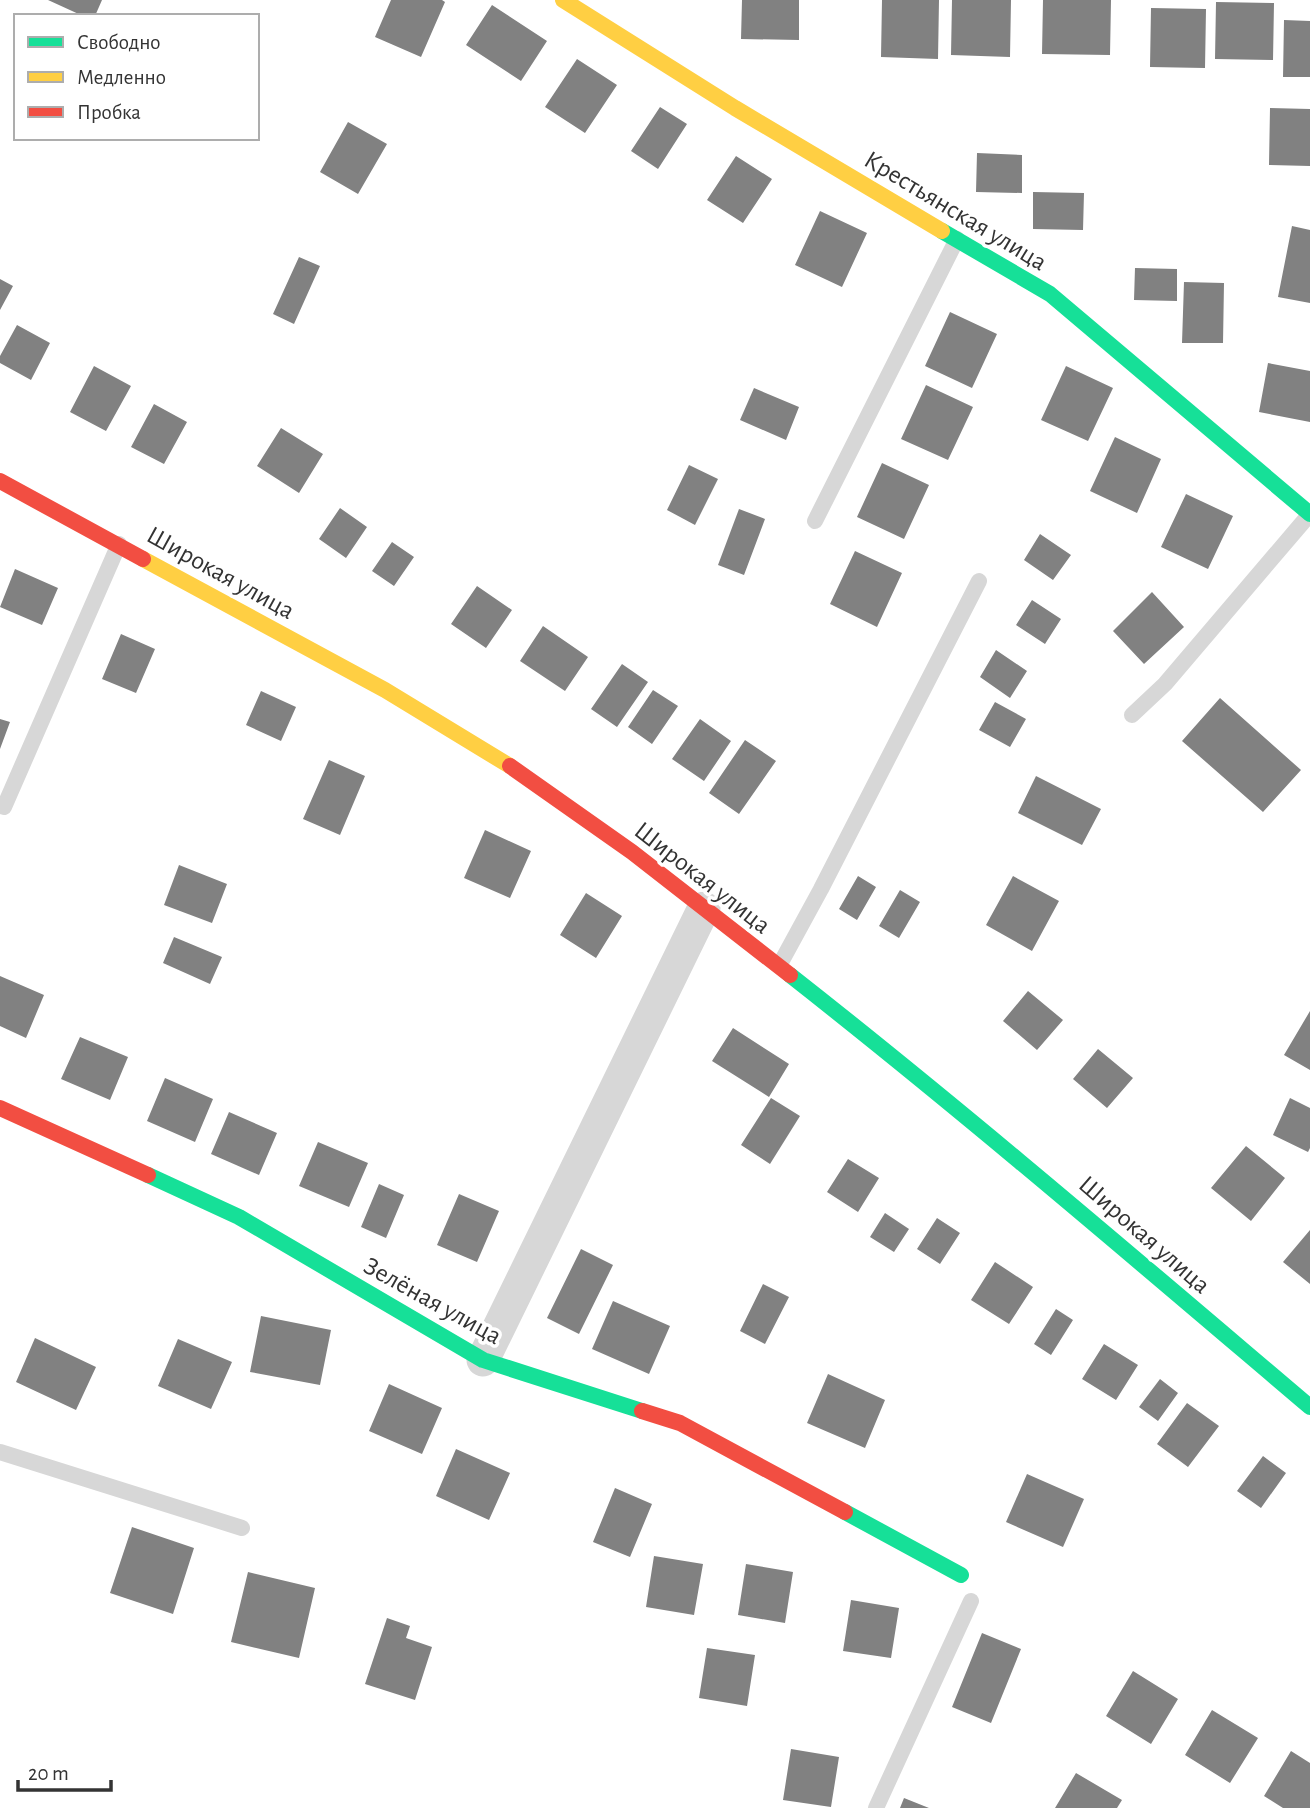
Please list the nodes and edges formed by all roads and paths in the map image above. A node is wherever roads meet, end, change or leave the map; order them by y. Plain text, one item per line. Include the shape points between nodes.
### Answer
1 (563, 0) edge
2 (957, 239) junction
3 (0, 481) edge
4 (1310, 515) edge
5 (815, 521) dead end
6 (119, 544) junction
7 (979, 581) dead end
8 (1132, 715) dead end
9 (4, 807) dead end
10 (704, 908) junction
11 (779, 966) junction
12 (0, 1108) edge
13 (483, 1360) junction
14 (1310, 1407) edge
15 (0, 1452) edge
16 (242, 1528) dead end
17 (961, 1575) dead end
18 (971, 1601) dead end
19 (876, 1808) edge

1 - 2 street, Крестьянская улица
2 - 4 street, Крестьянская улица via 1051,294
2 - 5 lane
3 - 6 street, Широкая улица
4 - 8 lane via 1165,684
6 - 9 lane
6 - 10 street, Широкая улица via 385,690 503,762
7 - 11 lane
10 - 11 street, Широкая улица
10 - 13 street
11 - 14 street, Широкая улица via 1008,1150
12 - 13 street, Зелёная улица via 239,1217
13 - 17 street, Зелёная улица via 680,1423
15 - 16 lane
18 - 19 lane

